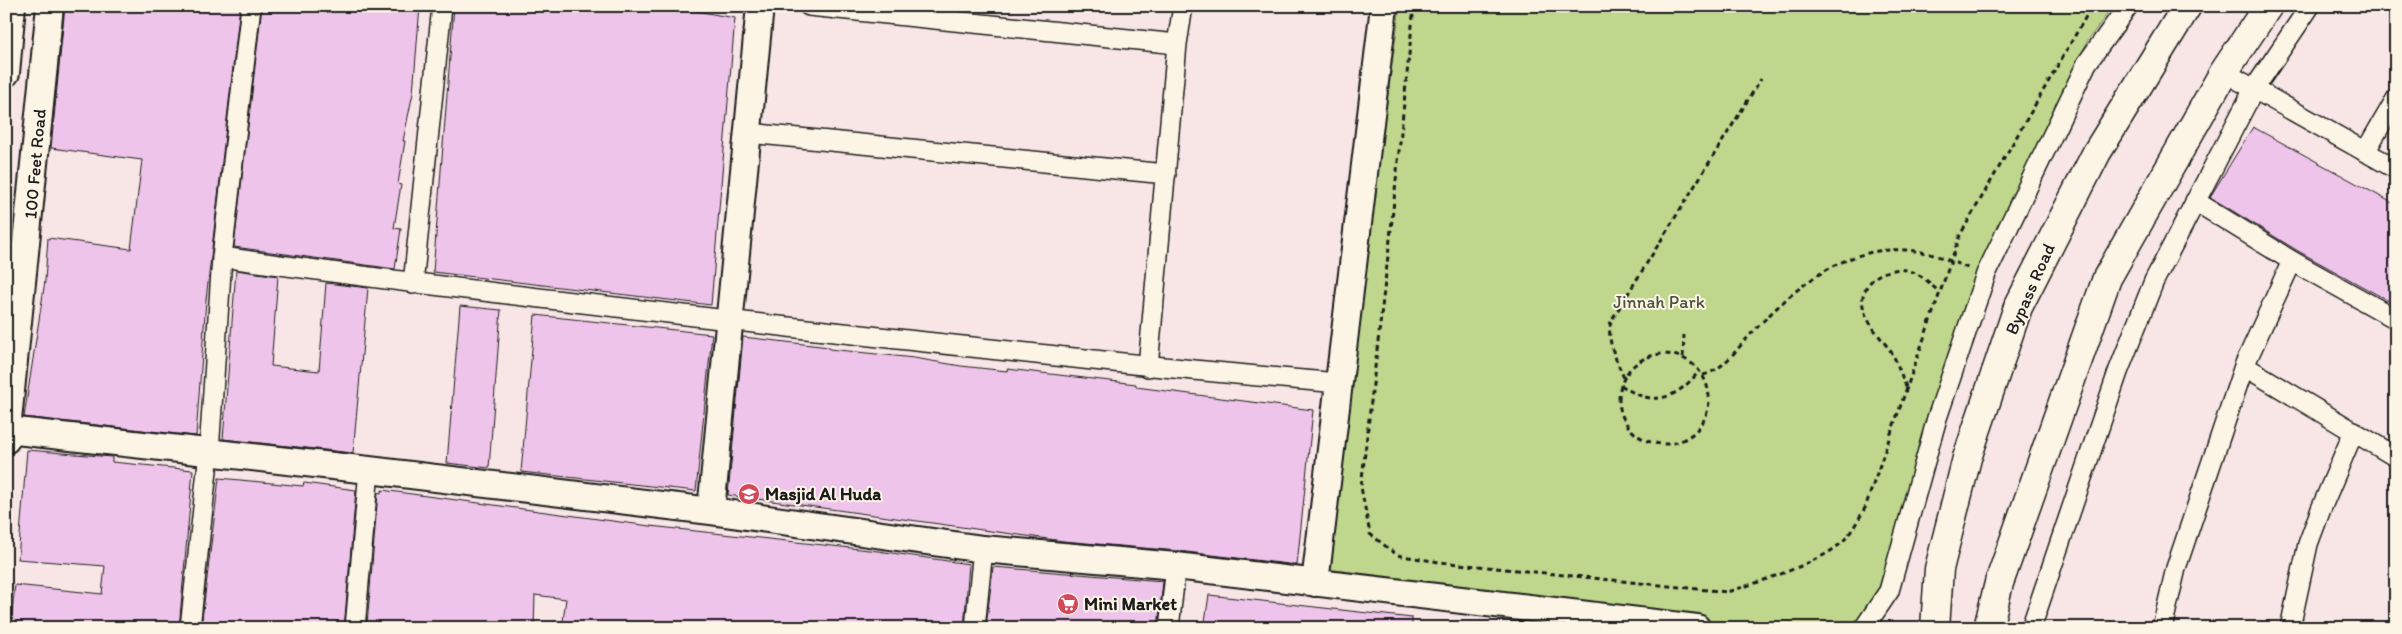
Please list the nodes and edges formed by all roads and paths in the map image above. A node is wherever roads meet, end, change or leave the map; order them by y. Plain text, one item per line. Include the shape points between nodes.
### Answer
1 (12, 6) edge
2 (50, 6) edge
3 (250, 6) edge
4 (442, 6) edge
5 (760, 6) edge
6 (809, 6) edge
7 (1183, 6) edge
8 (1384, 6) edge
9 (1414, 6) edge
10 (2092, 6) edge
11 (2128, 6) edge
12 (2187, 6) edge
13 (2268, 6) edge
14 (2310, 6) edge
15 (1177, 44) junction
16 (2224, 72) junction
17 (6, 73) edge
18 (1761, 79) dead end
19 (2254, 89) junction
20 (2396, 99) edge
21 (748, 133) junction
22 (2364, 152) junction
23 (2396, 169) edge
24 (1166, 174) junction
25 (2195, 201) junction
26 (16, 255) edge
27 (222, 257) junction
28 (1950, 261) junction
29 (2292, 261) junction
30 (413, 284) junction
31 (1939, 292) junction
32 (2396, 319) edge
33 (730, 320) junction
34 (1684, 335) dead end
35 (1683, 357) junction
36 (2244, 366) junction
37 (1148, 367) junction
38 (1700, 370) junction
39 (1703, 375) junction
40 (1624, 378) junction
41 (1339, 383) junction
42 (1621, 386) junction
43 (1906, 387) junction
44 (2354, 431) junction
45 (7, 433) edge
46 (209, 452) junction
47 (2396, 457) edge
48 (369, 470) junction
49 (711, 512) junction
50 (983, 549) junction
51 (1176, 566) junction
52 (1315, 584) junction
53 (1690, 627) edge
54 (190, 628) edge
55 (355, 628) edge
56 (975, 628) edge
57 (1169, 628) edge
58 (1864, 628) edge
59 (1935, 628) edge
60 (1988, 628) edge
61 (2031, 628) edge
62 (2162, 628) edge
63 (2290, 628) edge

1 - 17 street
2 - 26 street, 100 Feet Road
3 - 27 street
4 - 30 street
5 - 21 street
6 - 15 street
7 - 15 street
8 - 41 street
9 - 43 path via 1361,487 1370,534 1397,555 1507,571 1700,591 1727,592 1759,583 1841,544 1865,508
10 - 28 path via 1964,227
11 - 58 street via 2087,63 1986,274 1937,418 1889,591
12 - 59 main road, Bypass Road via 2097,152 2018,307 1967,458 1939,569
13 - 16 main road
14 - 19 street
15 - 24 street
16 - 19 street
16 - 60 main road via 2107,278 2002,574
18 - 40 path via 1611,321 1610,343
19 - 22 street
19 - 25 street
20 - 22 street
21 - 24 street
21 - 33 street
22 - 23 street
24 - 37 street
25 - 29 street
25 - 61 street via 2154,281 2118,372
26 - 45 street, 100 Feet Road
27 - 30 street
27 - 46 street
28 - 31 path
28 - 39 path via 1916,251 1887,250 1864,252 1825,269 1764,320 1720,366
29 - 32 street
29 - 36 street
30 - 33 street
31 - 43 path
31 - 43 path via 1922,275 1897,268 1873,279 1865,290 1862,303 1865,315 1894,357
33 - 37 street
33 - 49 street
34 - 35 path
35 - 38 path
35 - 40 path via 1672,354 1649,356
36 - 44 street
36 - 62 street via 2176,568
37 - 41 street
38 - 39 path
38 - 42 path via 1680,391 1657,399 1638,396
39 - 42 path via 1709,395 1704,420 1685,439 1665,444 1644,439 1628,426 1620,406
40 - 42 path
41 - 52 street
44 - 47 street
44 - 63 street via 2308,544
45 - 46 street
46 - 48 street
46 - 54 street
48 - 49 street
48 - 55 street
49 - 50 street
50 - 51 street
50 - 56 street
51 - 52 street
51 - 57 street
52 - 53 street

